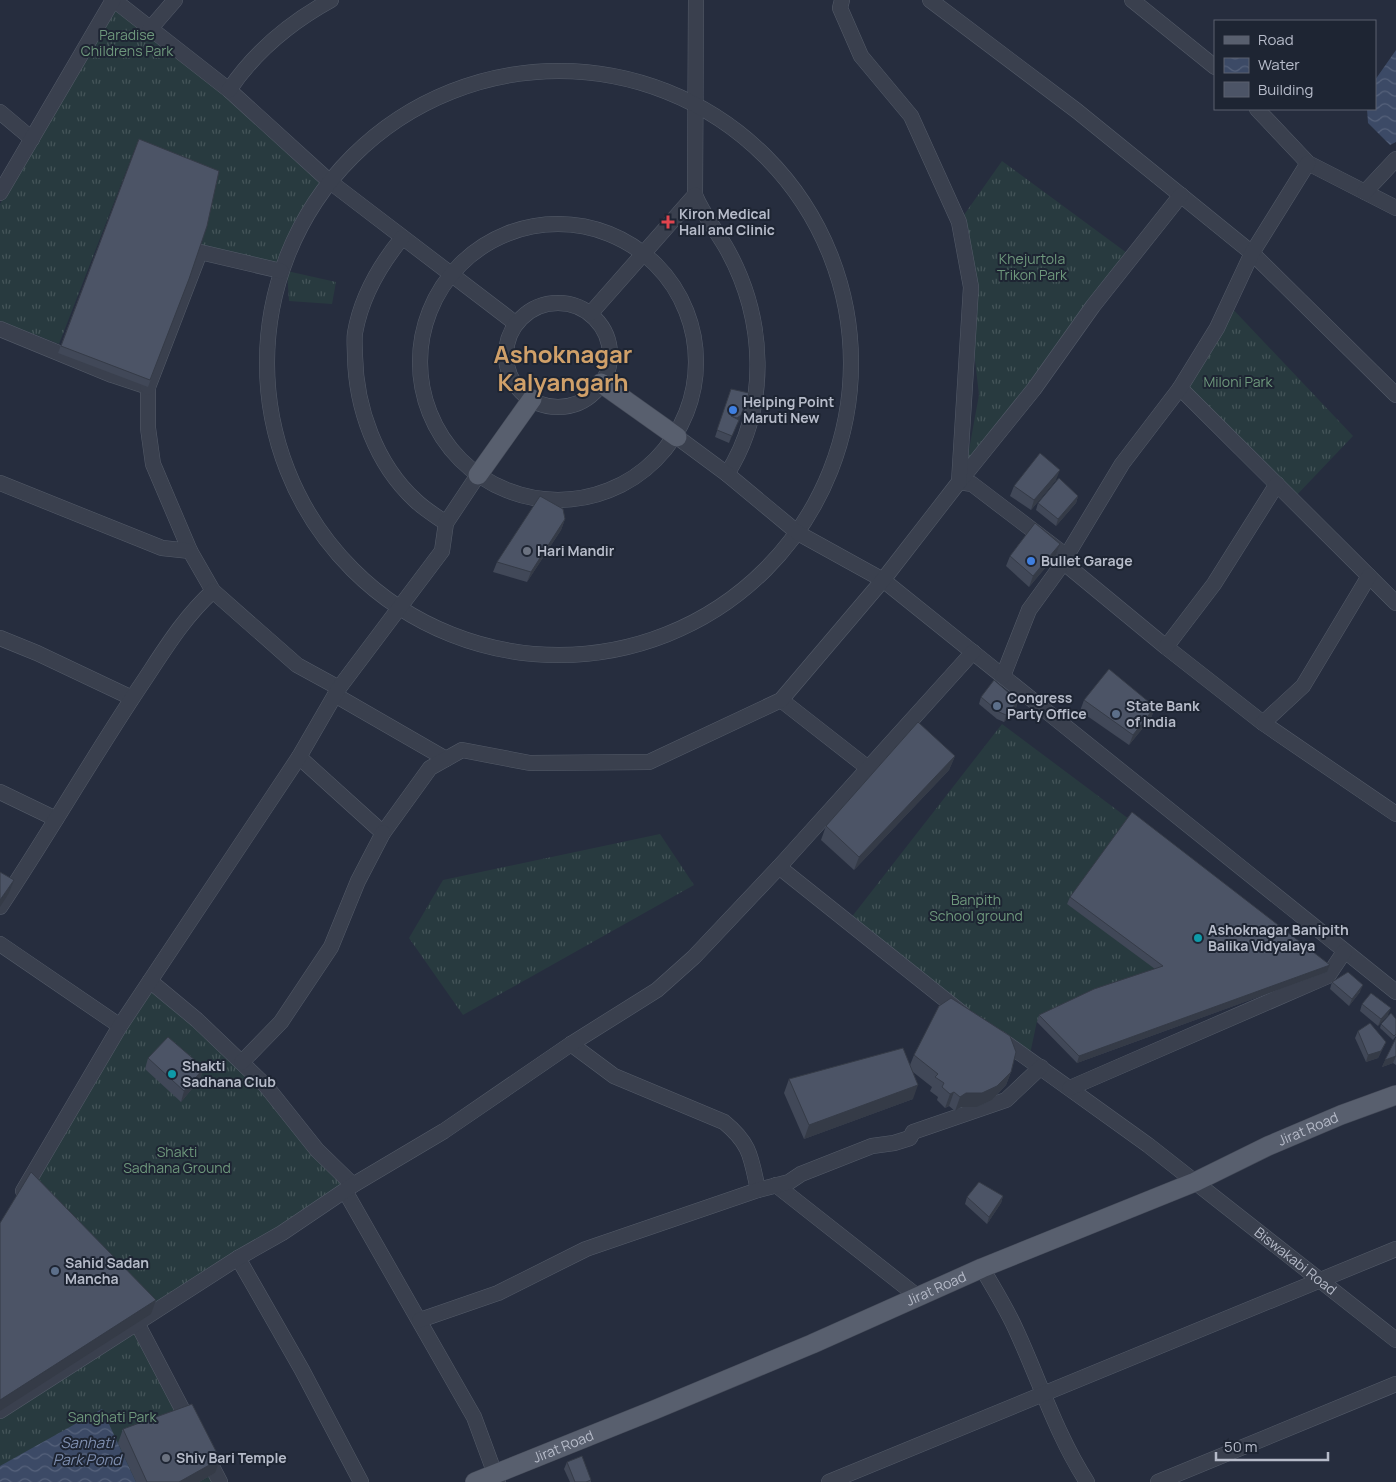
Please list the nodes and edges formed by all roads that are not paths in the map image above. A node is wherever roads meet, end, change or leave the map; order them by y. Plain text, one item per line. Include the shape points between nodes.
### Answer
1 (114, 0) edge
2 (175, 0) edge
3 (331, 0) edge
4 (696, 0) edge
5 (842, 0) edge
6 (930, 0) edge
7 (1132, 0) edge
8 (150, 29) junction
9 (1214, 66) edge
10 (229, 90) junction
11 (695, 105) junction
12 (1259, 110) edge
13 (0, 112) edge
14 (32, 139) junction
15 (1396, 159) edge
16 (1308, 163) junction
17 (329, 181) junction
18 (0, 192) edge
19 (1365, 192) junction
20 (695, 195) junction
21 (1180, 195) junction
22 (1396, 208) edge
23 (402, 238) junction
24 (644, 252) junction
25 (1252, 253) junction
26 (281, 271) junction
27 (450, 274) junction
28 (591, 313) junction
29 (515, 324) junction
30 (0, 329) edge
31 (601, 383) junction
32 (148, 387) junction
33 (1180, 388) junction
34 (1396, 395) edge
35 (532, 400) junction
36 (677, 437) junction
37 (727, 474) junction
38 (478, 475) junction
39 (959, 482) junction
40 (0, 484) edge
41 (1277, 484) junction
42 (446, 523) junction
43 (798, 533) junction
44 (190, 551) junction
45 (1063, 562) junction
46 (1369, 576) junction
47 (883, 580) junction
48 (213, 592) junction
49 (1396, 603) edge
50 (400, 607) junction
51 (0, 638) edge
52 (1166, 647) junction
53 (973, 652) junction
54 (1003, 676) junction
55 (337, 692) junction
56 (132, 698) junction
57 (781, 700) junction
58 (1263, 723) junction
59 (299, 757) junction
60 (446, 759) junction
61 (868, 768) junction
62 (0, 792) edge
63 (1396, 814) edge
64 (56, 820) junction
65 (384, 833) junction
66 (778, 868) junction
67 (0, 907) edge
68 (0, 944) edge
69 (1344, 952) junction
70 (150, 981) junction
71 (1396, 992) edge
72 (120, 1026) junction
73 (571, 1044) junction
74 (242, 1062) junction
75 (1041, 1067) junction
76 (1070, 1088) junction
77 (1396, 1095) edge
78 (1195, 1182) junction
79 (776, 1185) junction
80 (349, 1188) junction
81 (758, 1190) junction
82 (17, 1200) edge
83 (1396, 1249) edge
84 (238, 1258) junction
85 (982, 1268) junction
86 (1322, 1280) junction
87 (917, 1296) junction
88 (420, 1320) junction
89 (137, 1323) junction
90 (1396, 1340) edge
91 (1396, 1384) edge
92 (1043, 1394) junction
93 (0, 1411) edge
94 (496, 1478) edge
95 (220, 1482) edge
96 (361, 1482) edge
97 (475, 1482) edge
98 (829, 1482) edge
99 (1087, 1482) edge
100 (1158, 1482) edge

1 - 8 street
1 - 14 street
2 - 8 street
3 - 10 street via 276,38
4 - 11 street
5 - 39 street via 840,8 861,56 911,116 959,222 971,287
6 - 21 street via 1070,105
7 - 9 street
8 - 10 street
10 - 17 street
11 - 17 street via 641,83 584,72 526,72 470,84 417,107 369,140
11 - 20 street
11 - 43 street via 725,123 778,170 818,229 833,262 843,296 852,366 848,411 832,471
12 - 16 street
13 - 14 street
14 - 18 street
15 - 19 street
16 - 19 street
16 - 25 street
17 - 23 street
17 - 26 street via 301,224
19 - 22 street
20 - 24 street
20 - 37 street via 702,212 728,250 748,294 757,338 757,383 751,419 738,456
21 - 25 street
21 - 39 street via 1093,306 1034,389
23 - 27 street
23 - 42 street via 384,261 368,292 355,333 356,375 366,421 386,466 415,500
24 - 27 street via 613,234 578,224 542,224 508,232 476,249
24 - 28 street
24 - 36 street via 668,277 686,307 696,340 697,375 690,409
25 - 33 street via 1217,328
25 - 34 street
26 - 32 street via 200,252
26 - 50 street via 272,304 267,374 271,408 284,459 306,506 325,535 347,562
27 - 29 street
27 - 38 street via 435,297 424,324 421,380 427,408 440,434 457,457
28 - 29 street via 565,302 537,306
28 - 31 street via 608,338 610,368
29 - 35 street via 505,352 513,382
30 - 32 street
31 - 35 street via 594,395 566,407
31 - 36 main road
32 - 44 street via 148,428 153,464
33 - 41 street
33 - 45 street via 1122,464
35 - 38 main road
36 - 37 street
36 - 38 street via 650,467 619,488 584,499 547,500 511,492
37 - 43 street
38 - 42 street
39 - 45 street via 972,484 1060,550
39 - 47 street
40 - 44 street via 162,548
41 - 46 street
41 - 52 street via 1214,584
42 - 50 street via 442,551
43 - 47 street
43 - 50 street via 758,578 725,604 664,636 606,651 563,655 495,647 454,634
44 - 48 street
45 - 52 street
45 - 54 street via 1029,610
46 - 49 street
46 - 58 street via 1303,686
47 - 53 street
47 - 57 street
48 - 55 street via 297,665
48 - 56 street via 179,628
50 - 55 street
51 - 56 street
52 - 58 street
53 - 54 street
53 - 61 street
54 - 69 street
55 - 59 street
55 - 60 street
56 - 64 street
57 - 60 street via 649,762 530,763 462,750
57 - 61 street
58 - 63 street
59 - 65 street
59 - 70 street
60 - 65 street via 430,768
61 - 66 street
62 - 64 street
64 - 67 street
65 - 74 street via 358,881 331,947 281,1022
66 - 73 street via 694,957 657,990
66 - 75 street, Biswakabi Road via 949,1004
68 - 72 street
69 - 71 street
69 - 76 street via 1328,976
70 - 72 street
70 - 74 street
72 - 82 street
73 - 80 street via 444,1131
73 - 81 street via 614,1076 724,1122 737,1132 748,1149
74 - 80 street via 266,1086
75 - 76 street, Biswakabi Road
75 - 79 street via 1006,1100 914,1132 910,1138 894,1144 872,1146
76 - 78 street, Biswakabi Road
77 - 78 main road, Jirat Road via 1268,1146
78 - 85 main road, Jirat Road
78 - 86 street, Biswakabi Road
79 - 81 street
79 - 87 street
80 - 84 street
80 - 88 street
81 - 88 street via 586,1249 498,1293
83 - 86 street
84 - 89 street
84 - 96 street
85 - 87 main road, Jirat Road
85 - 92 street via 1017,1332
86 - 90 street, Biswakabi Road
86 - 92 street
87 - 94 main road, Jirat Road
88 - 94 street via 474,1416
89 - 93 street
89 - 95 street
91 - 100 street
92 - 98 street
92 - 99 street via 1077,1468
94 - 97 main road, Jirat Road

